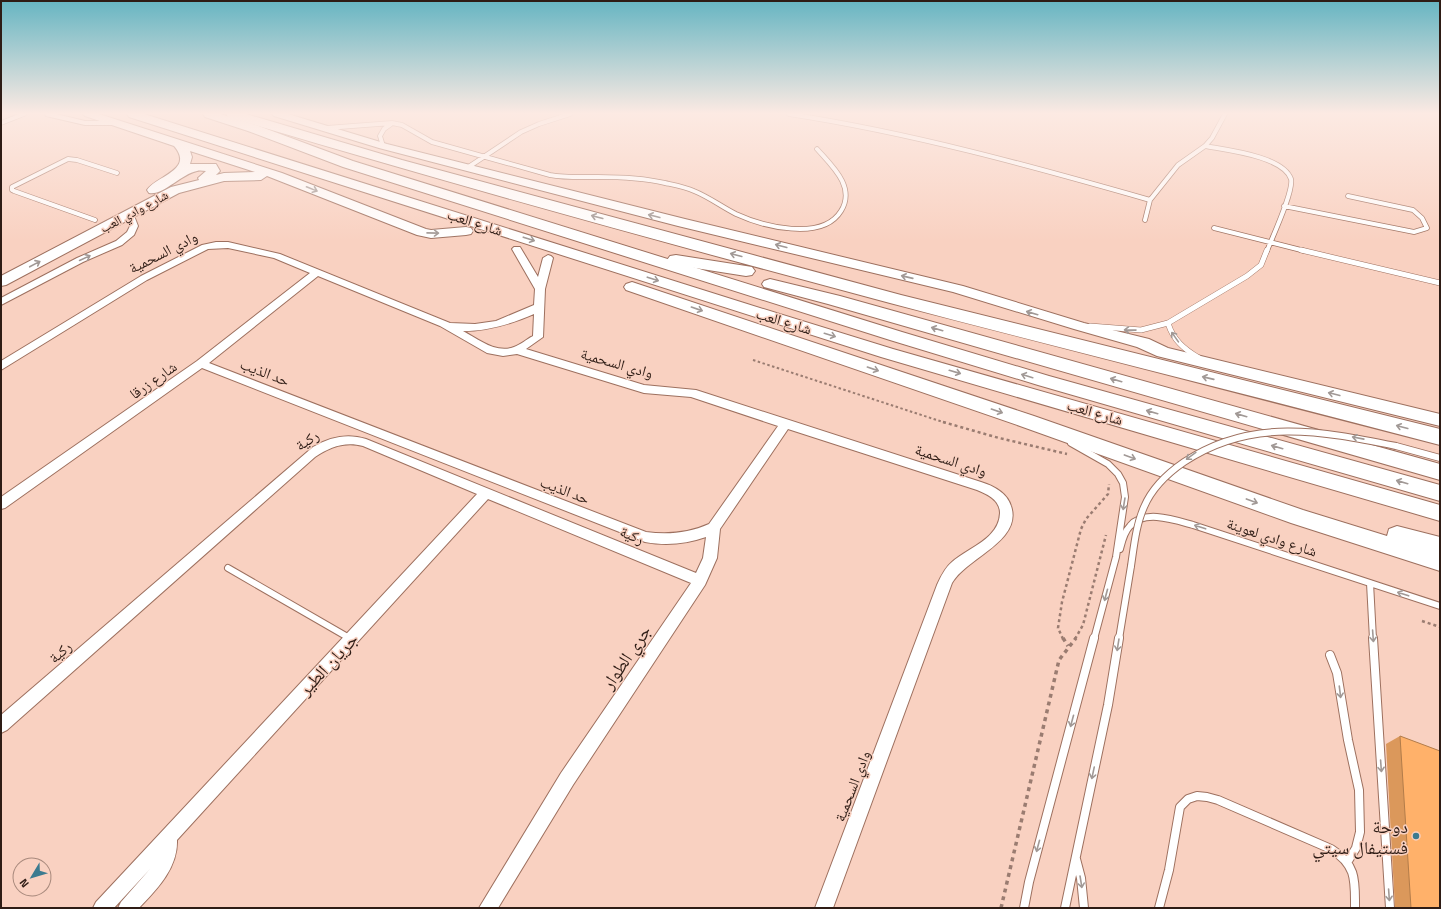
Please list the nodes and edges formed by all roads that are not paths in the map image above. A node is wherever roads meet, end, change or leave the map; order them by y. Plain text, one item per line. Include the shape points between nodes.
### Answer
1 (185, 156) edge
2 (231, 156) edge
3 (248, 156) edge
4 (328, 156) edge
5 (375, 156) edge
6 (392, 156) edge
7 (423, 156) edge
8 (484, 156) edge
9 (486, 156) edge
10 (822, 156) edge
11 (990, 156) edge
12 (1190, 156) edge
13 (1255, 156) edge
14 (397, 163) junction
15 (467, 168) junction
16 (285, 170) junction
17 (117, 173) dead end
18 (171, 179) junction
19 (183, 187) junction
20 (1348, 196) dead end
21 (1150, 200) junction
22 (1284, 206) junction
23 (129, 213) junction
24 (95, 220) junction
25 (1145, 220) dead end
26 (1214, 228) dead end
27 (1270, 243) junction
28 (517, 249) junction
29 (633, 254) junction
30 (548, 258) junction
31 (676, 260) junction
32 (1, 268) edge
33 (316, 273) junction
34 (1, 282) edge
35 (1440, 283) edge
36 (848, 286) junction
37 (540, 290) junction
38 (894, 299) junction
39 (1, 302) edge
40 (539, 307) junction
41 (1168, 323) junction
42 (444, 324) junction
43 (1079, 326) junction
44 (517, 350) junction
45 (1163, 352) junction
46 (1209, 363) junction
47 (201, 364) junction
48 (1, 366) edge
49 (1440, 420) edge
50 (1027, 421) junction
51 (784, 424) junction
52 (1440, 437) edge
53 (407, 445) junction
54 (398, 456) junction
55 (1247, 456) junction
56 (1440, 458) edge
57 (1440, 472) edge
58 (487, 492) junction
59 (1440, 493) edge
60 (1, 504) edge
61 (1440, 513) edge
62 (1299, 517) junction
63 (1440, 526) edge
64 (714, 528) junction
65 (1440, 546) edge
66 (1116, 557) junction
67 (1440, 562) edge
68 (228, 568) dead end
69 (700, 581) junction
70 (1370, 583) junction
71 (1440, 606) edge
72 (350, 639) junction
73 (1330, 655) dead end
74 (1, 725) edge
75 (168, 837) junction
76 (1076, 857) junction
77 (1348, 861) junction
78 (102, 908) edge
79 (127, 908) edge
80 (488, 908) edge
81 (824, 908) edge
82 (1024, 908) edge
83 (1065, 908) edge
84 (1084, 908) edge
85 (1159, 908) edge
86 (1355, 908) edge
87 (1390, 908) edge

1 - 18 main road, شارع وادي العب via 186,161
2 - 16 main road, شارع العب
3 - 16 main road, شارع العب
4 - 29 main road, شارع العب
5 - 14 highway
6 - 14 highway
7 - 15 main road
8 - 15 lane
9 - 10 lane via 560,177 641,178 664,182 692,190 727,210 756,221 784,227 811,228 832,222 847,199 847,190 842,180
11 - 21 lane
12 - 21 lane via 1178,165
13 - 22 lane via 1282,169 1290,178 1291,184
36 -> 14 highway
43 -> 15 main road via 958,289
16 - 19 main road, شارع وادي العب via 224,177
16 -> 28 main road
16 -> 55 main road, شارع العب via 887,353
17 - 24 lane via 68,159 11,189
18 - 19 main road via 194,167 207,166 214,169 212,175
18 - 24 main road, شارع وادي العب
19 - 23 main road, شارع وادي العب
20 - 22 lane via 1412,210 1422,218 1427,228 1414,232
21 - 25 lane
22 - 27 lane
34 -> 23 main road, شارع وادي العب
39 -> 23 street via 124,240 134,226
24 - 32 main road, شارع وادي العب
26 - 27 lane
27 - 35 lane
27 - 41 lane via 1260,265 1241,280
28 - 30 main road
28 - 37 street
29 - 31 main road
59 -> 29 main road, شارع العب via 1044,381
30 - 37 street, وادي السحمية
30 -> 50 main road
31 - 38 highway
57 -> 31 main road via 834,300
33 - 42 street, وادي السحمية
33 - 47 street, شارع زرقا
33 - 48 street, وادي السحمية via 277,256 228,245 205,247 144,278
36 - 38 highway
36 - 45 highway via 894,293
37 - 40 street, وادي السحمية
52 -> 38 highway
40 - 42 street, وادي السحمية via 519,318 500,324 469,328
40 - 44 street, وادي السحمية via 538,337
41 -> 43 lane via 1141,330
46 -> 41 lane via 1180,344
42 - 44 street, وادي السحمية via 491,351 503,353
43 - 45 main road via 1143,343
44 - 51 street, وادي السحمية via 644,389 692,393
45 - 46 main road
49 -> 46 main road
47 - 53 street, حد الذيب
47 - 60 street, شارع زرقا
50 -> 62 main road
50 -> 66 lane via 1097,457 1118,474 1123,483 1125,497
51 - 64 street, جري الطوار
51 - 81 street, وادي السحمية via 988,489 1001,499 1006,508 1007,519 996,537 958,565 944,585
53 - 54 street
53 - 64 street, حد الذيب via 644,537 674,540 695,536
54 - 58 street, ركية
54 - 74 street, ركية via 358,440 339,440 319,448
55 - 61 main road, شارع العب
55 - 63 main road via 1362,500
56 -> 76 lane, bridge via 1396,446 1321,432 1280,431 1234,438 1200,450 1172,471 1149,497 1135,534 1108,705
58 - 69 street, ركية
58 - 72 street, جريان الطير
62 - 65 main road via 1338,522
62 - 67 main road
64 - 69 street, جري الطوار via 710,558
70 -> 66 lane, شارع وادي لعوينة via 1193,525 1162,518 1138,518 1129,526
66 -> 82 lane
68 - 72 lane
69 - 80 street, جري الطوار via 567,779
71 -> 70 lane, شارع وادي لعوينة
70 -> 87 lane
72 - 75 street, جريان الطير
73 -> 77 lane via 1337,673 1359,790 1360,832 1356,848
75 - 78 street, جريان الطير
75 - 79 street via 170,844 162,866
76 - 83 lane
76 -> 84 lane
77 - 85 lane via 1331,849 1218,800 1208,796 1191,796 1184,800 1180,807 1169,870
77 - 86 lane via 1354,872

